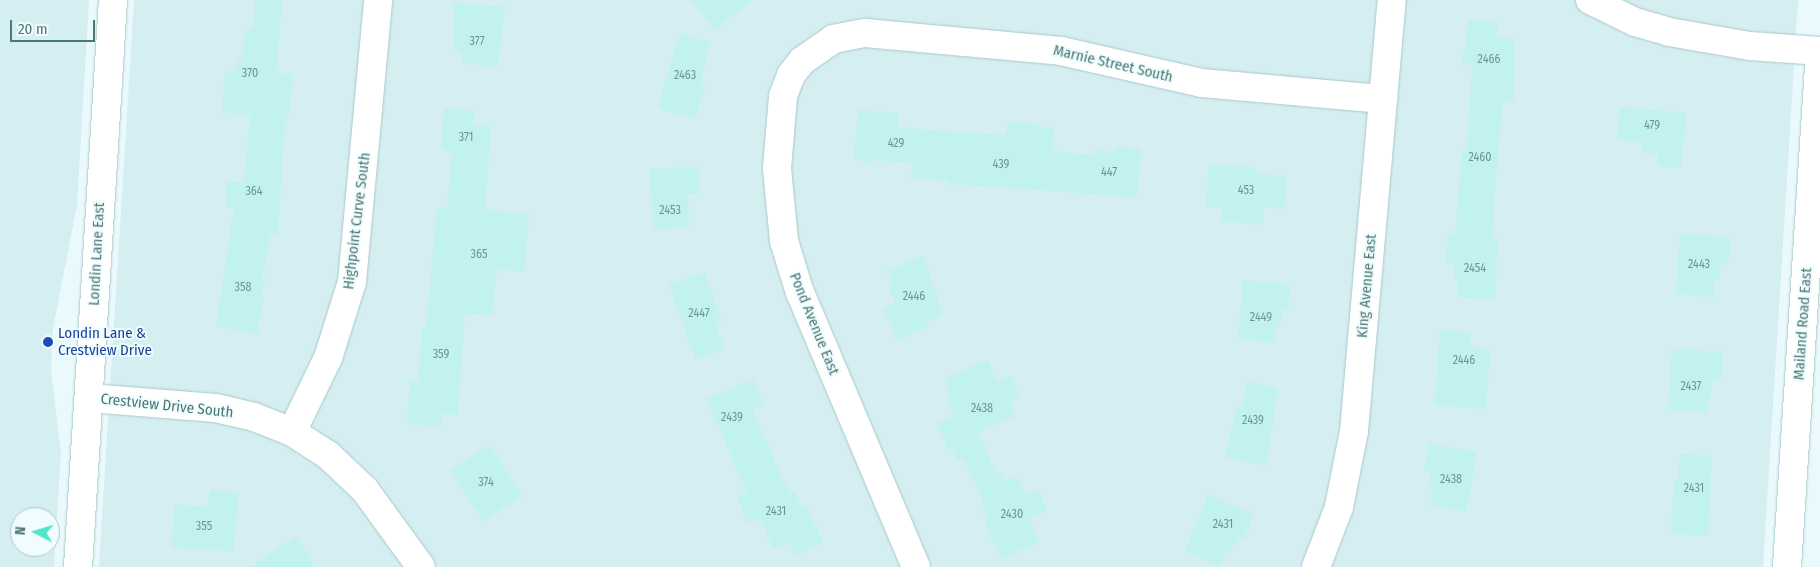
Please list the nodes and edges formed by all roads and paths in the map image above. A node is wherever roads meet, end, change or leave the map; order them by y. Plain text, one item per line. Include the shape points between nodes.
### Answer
1 (113, 0) edge
2 (378, 0) edge
3 (1392, 0) edge
4 (1590, 0) edge
5 (1820, 51) edge
6 (794, 70) joint
7 (1383, 99) junction
8 (1809, 396) edge
9 (89, 398) junction
10 (292, 432) junction
11 (78, 567) edge
12 (421, 567) edge
13 (916, 567) edge
14 (1316, 567) edge
15 (1787, 567) edge

1 - 9 street, Londin Lane East
2 - 10 street, Highpoint Curve South via 352,282 328,358
3 - 7 street, King Avenue East
4 - 5 street via 1635,22 1669,32 1750,46
5 - 8 street, Mailand Road East
6 - 7 street, Marnie Street South via 826,42 865,33 1061,51 1202,83
6 - 13 street, Pond Avenue East via 783,96 778,154 778,199 784,241 800,293
7 - 14 street, King Avenue East via 1354,431 1339,507
8 - 15 street, Mailand Road East
9 - 10 street, Crestview Drive South via 216,408 254,417
9 - 11 street, Londin Lane East
10 - 12 street, Crestview Drive South via 328,455 366,490

